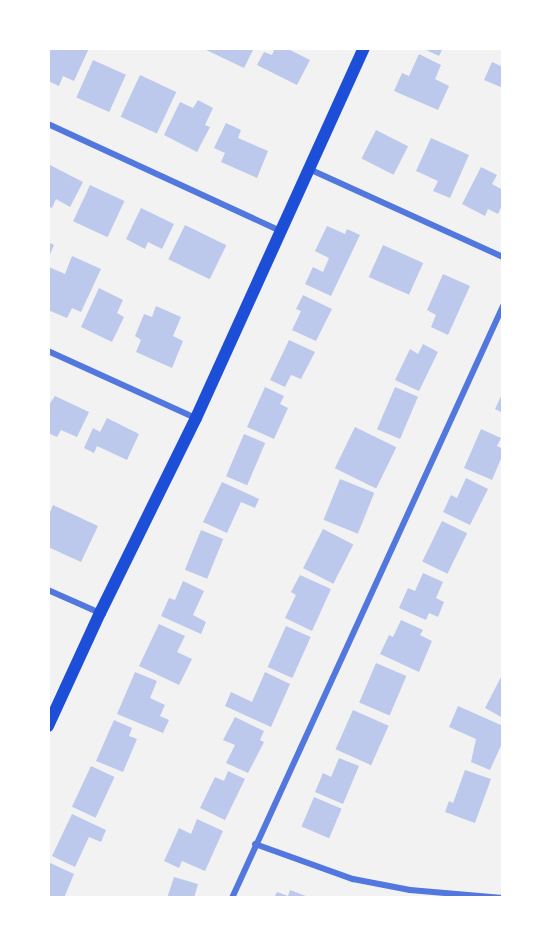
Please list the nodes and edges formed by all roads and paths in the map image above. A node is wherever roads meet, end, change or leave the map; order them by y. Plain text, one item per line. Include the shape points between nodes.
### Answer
1 (364, 48) edge
2 (48, 124) edge
3 (309, 169) junction
4 (281, 231) junction
5 (503, 257) edge
6 (503, 306) edge
7 (48, 351) edge
8 (196, 418) junction
9 (48, 590) edge
10 (100, 613) junction
11 (48, 726) edge
12 (255, 844) junction
13 (503, 893) edge
14 (232, 898) edge
15 (502, 898) edge

1 - 3 main road
2 - 4 street
3 - 4 main road
3 - 5 street
4 - 8 main road
6 - 12 street
7 - 8 street
8 - 10 main road
9 - 10 street
10 - 11 main road
12 - 14 street
12 - 15 street via 353,879 410,890
13 - 15 street

